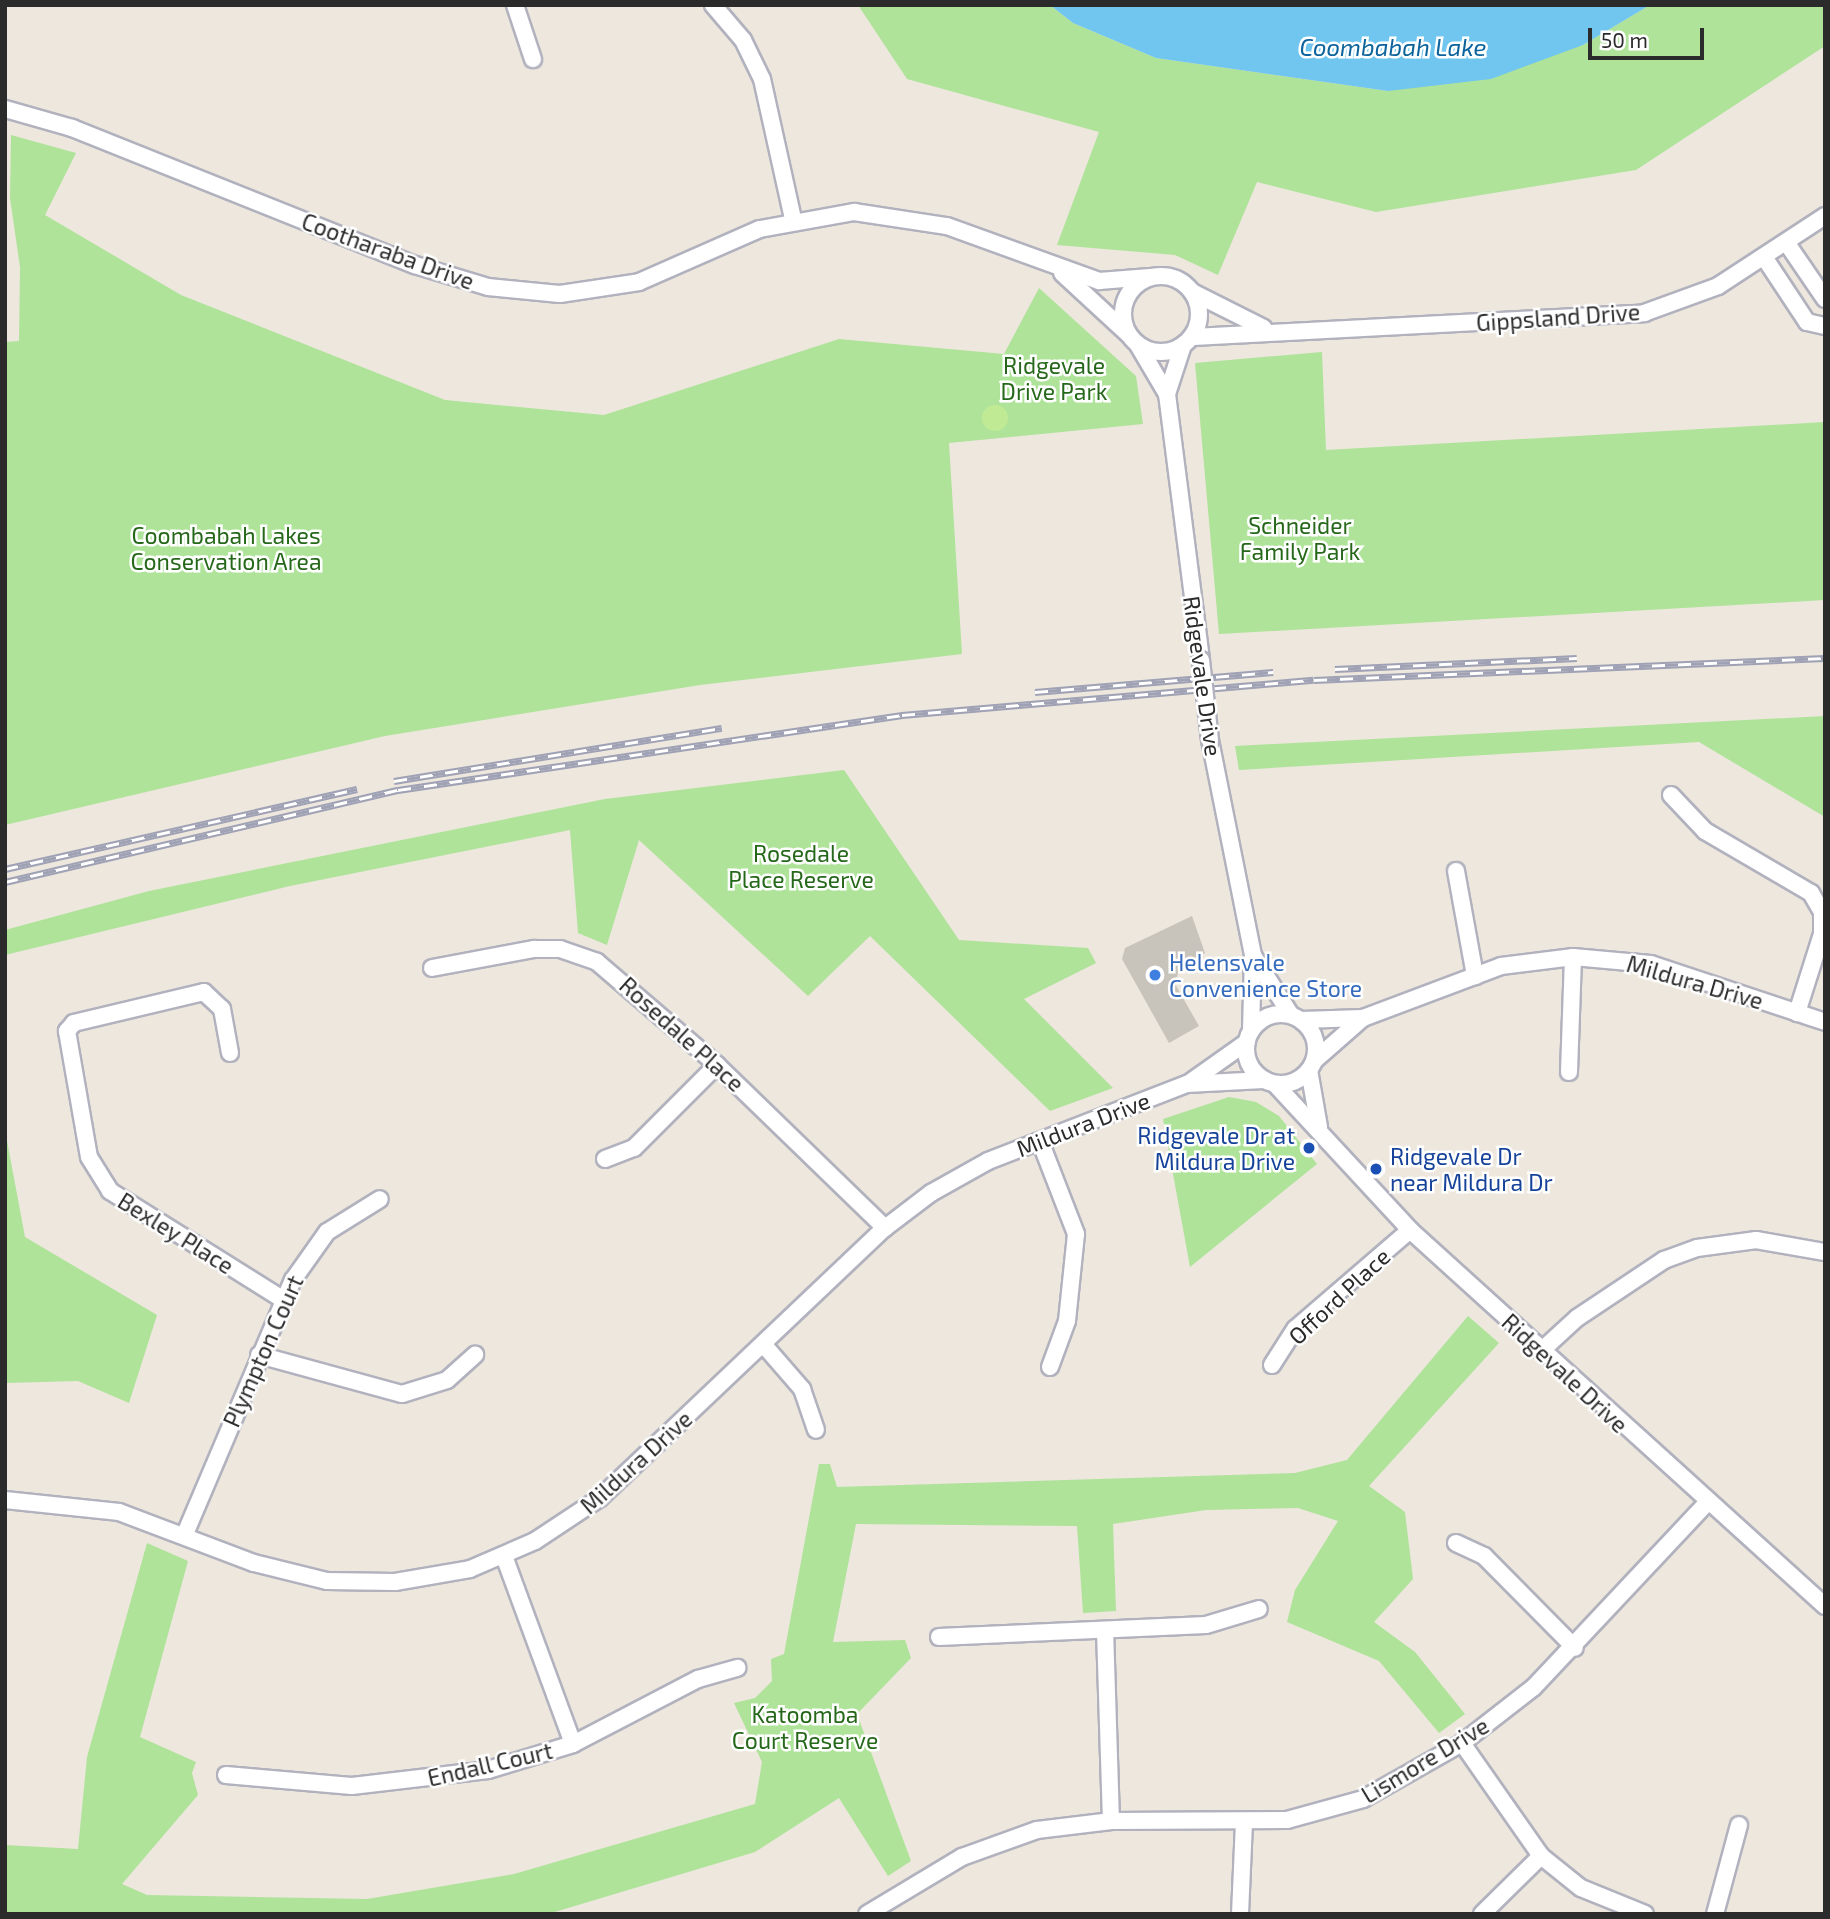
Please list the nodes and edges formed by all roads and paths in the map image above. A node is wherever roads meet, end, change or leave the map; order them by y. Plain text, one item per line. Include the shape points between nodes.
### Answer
1 (515, 5) edge
2 (713, 5) edge
3 (533, 59) dead end
4 (5, 109) edge
5 (1825, 216) edge
6 (793, 219) junction
7 (1786, 242) junction
8 (1764, 257) junction
9 (1060, 272) junction
10 (1150, 277) junction
11 (1192, 292) junction
12 (1825, 299) edge
13 (1825, 326) edge
14 (1266, 329) junction
15 (1133, 340) junction
16 (1187, 341) junction
17 (1167, 394) junction
18 (1671, 795) dead end
19 (1456, 871) dead end
20 (1252, 955) junction
21 (1573, 957) junction
22 (432, 968) dead end
23 (1475, 976) junction
24 (1797, 1013) junction
25 (1296, 1018) junction
26 (1363, 1018) junction
27 (1825, 1022) edge
28 (1249, 1037) junction
29 (230, 1053) dead end
30 (717, 1065) junction
31 (1312, 1065) junction
32 (1569, 1072) dead end
33 (1270, 1082) junction
34 (1186, 1084) junction
35 (1319, 1127) junction
36 (1040, 1141) junction
37 (606, 1159) dead end
38 (380, 1199) dead end
39 (885, 1228) junction
40 (1410, 1230) junction
41 (1825, 1252) edge
42 (282, 1299) junction
43 (763, 1344) junction
44 (1541, 1351) junction
45 (475, 1354) dead end
46 (259, 1355) junction
47 (1272, 1365) dead end
48 (1050, 1367) dead end
49 (816, 1430) dead end
50 (5, 1500) edge
51 (1707, 1503) junction
52 (185, 1534) junction
53 (1456, 1543) dead end
54 (504, 1556) junction
55 (1825, 1605) edge
56 (1259, 1609) dead end
57 (1105, 1630) junction
58 (939, 1637) dead end
59 (1575, 1648) junction
60 (737, 1668) dead end
61 (1462, 1743) junction
62 (573, 1744) junction
63 (226, 1776) dead end
64 (1111, 1821) junction
65 (1244, 1824) junction
66 (1739, 1825) dead end
67 (1541, 1856) junction
68 (875, 1912) edge
69 (1240, 1914) edge
70 (1482, 1914) edge
71 (1645, 1914) edge
72 (1715, 1914) edge

1 - 3 street
2 - 6 street via 743,40 762,79
4 - 6 street, Cootharaba Drive via 72,128 415,265 488,288 559,294 639,282
5 - 7 street, Gippsland Drive
6 - 9 street, Cootharaba Drive via 854,212 920,219
7 - 8 street, Gippsland Drive
7 - 12 street
8 - 13 street via 1807,322
8 - 14 street, Gippsland Drive via 1697,296 1618,317
9 - 10 street, Cootharaba Drive via 1121,282
9 - 15 street, Cootharaba Drive
10 - 11 street via 1173,278
10 - 15 street via 1125,301
11 - 14 street, Gippsland Drive
11 - 16 street via 1199,313
14 - 16 street, Gippsland Drive
15 - 16 street via 1160,352
15 - 17 street, Ridgevale Drive
16 - 17 street, Ridgevale Drive
17 - 20 street, Ridgevale Drive, bridge via 1210,740
18 - 24 street via 1705,831 1811,893 1822,912
19 - 23 street
20 - 25 street, Ridgevale Drive
20 - 28 street, Ridgevale Drive
21 - 23 street, Mildura Drive
21 - 24 street, Mildura Drive via 1651,964
21 - 32 street
22 - 30 street, Rosedale Place via 534,949 581,954 614,973
23 - 26 street, Mildura Drive
24 - 27 street, Mildura Drive
25 - 26 street, Mildura Drive
25 - 28 street via 1268,1016
25 - 31 street via 1315,1038
26 - 31 street, Mildura Drive
28 - 33 street via 1249,1064
28 - 34 street, Mildura Drive
29 - 42 street, Bexley Place via 222,1009 204,992 74,1023 67,1031 89,1157 110,1191
30 - 37 street via 634,1148
30 - 39 street, Rosedale Place
31 - 33 street via 1294,1082
31 - 35 street
33 - 34 street, Mildura Drive
33 - 35 street, Ridgevale Drive
34 - 36 street, Mildura Drive
35 - 40 street, Ridgevale Drive
36 - 39 street, Mildura Drive via 957,1177
36 - 48 street via 1076,1234 1067,1321
38 - 42 street, Plympton Court via 327,1232
39 - 43 street, Mildura Drive
40 - 44 street, Ridgevale Drive
40 - 47 street, Offord Place via 1294,1329
41 - 44 street via 1756,1240 1697,1248 1664,1260 1577,1318
42 - 46 street, Plympton Court
43 - 49 street via 802,1389
43 - 54 street, Mildura Drive via 600,1498
44 - 51 street, Ridgevale Drive
45 - 46 street via 447,1380 402,1394
46 - 52 street, Plympton Court
50 - 52 street, Mildura Drive via 81,1505
51 - 55 street, Ridgevale Drive
51 - 59 street, Lismore Drive
52 - 54 street, Mildura Drive via 254,1563 327,1581 427,1578
53 - 59 street via 1484,1556
54 - 62 street
56 - 57 street via 1206,1625
57 - 58 street
57 - 64 street
59 - 61 street, Lismore Drive
60 - 62 street, Endall Court via 698,1679
61 - 65 street, Lismore Drive via 1329,1813
61 - 67 street
62 - 63 street, Endall Court via 488,1770 392,1785 316,1786
64 - 65 street, Lismore Drive
64 - 68 street, Lismore Drive via 1063,1825 999,1842
65 - 69 street
66 - 72 street
67 - 70 street
67 - 71 street via 1581,1888

